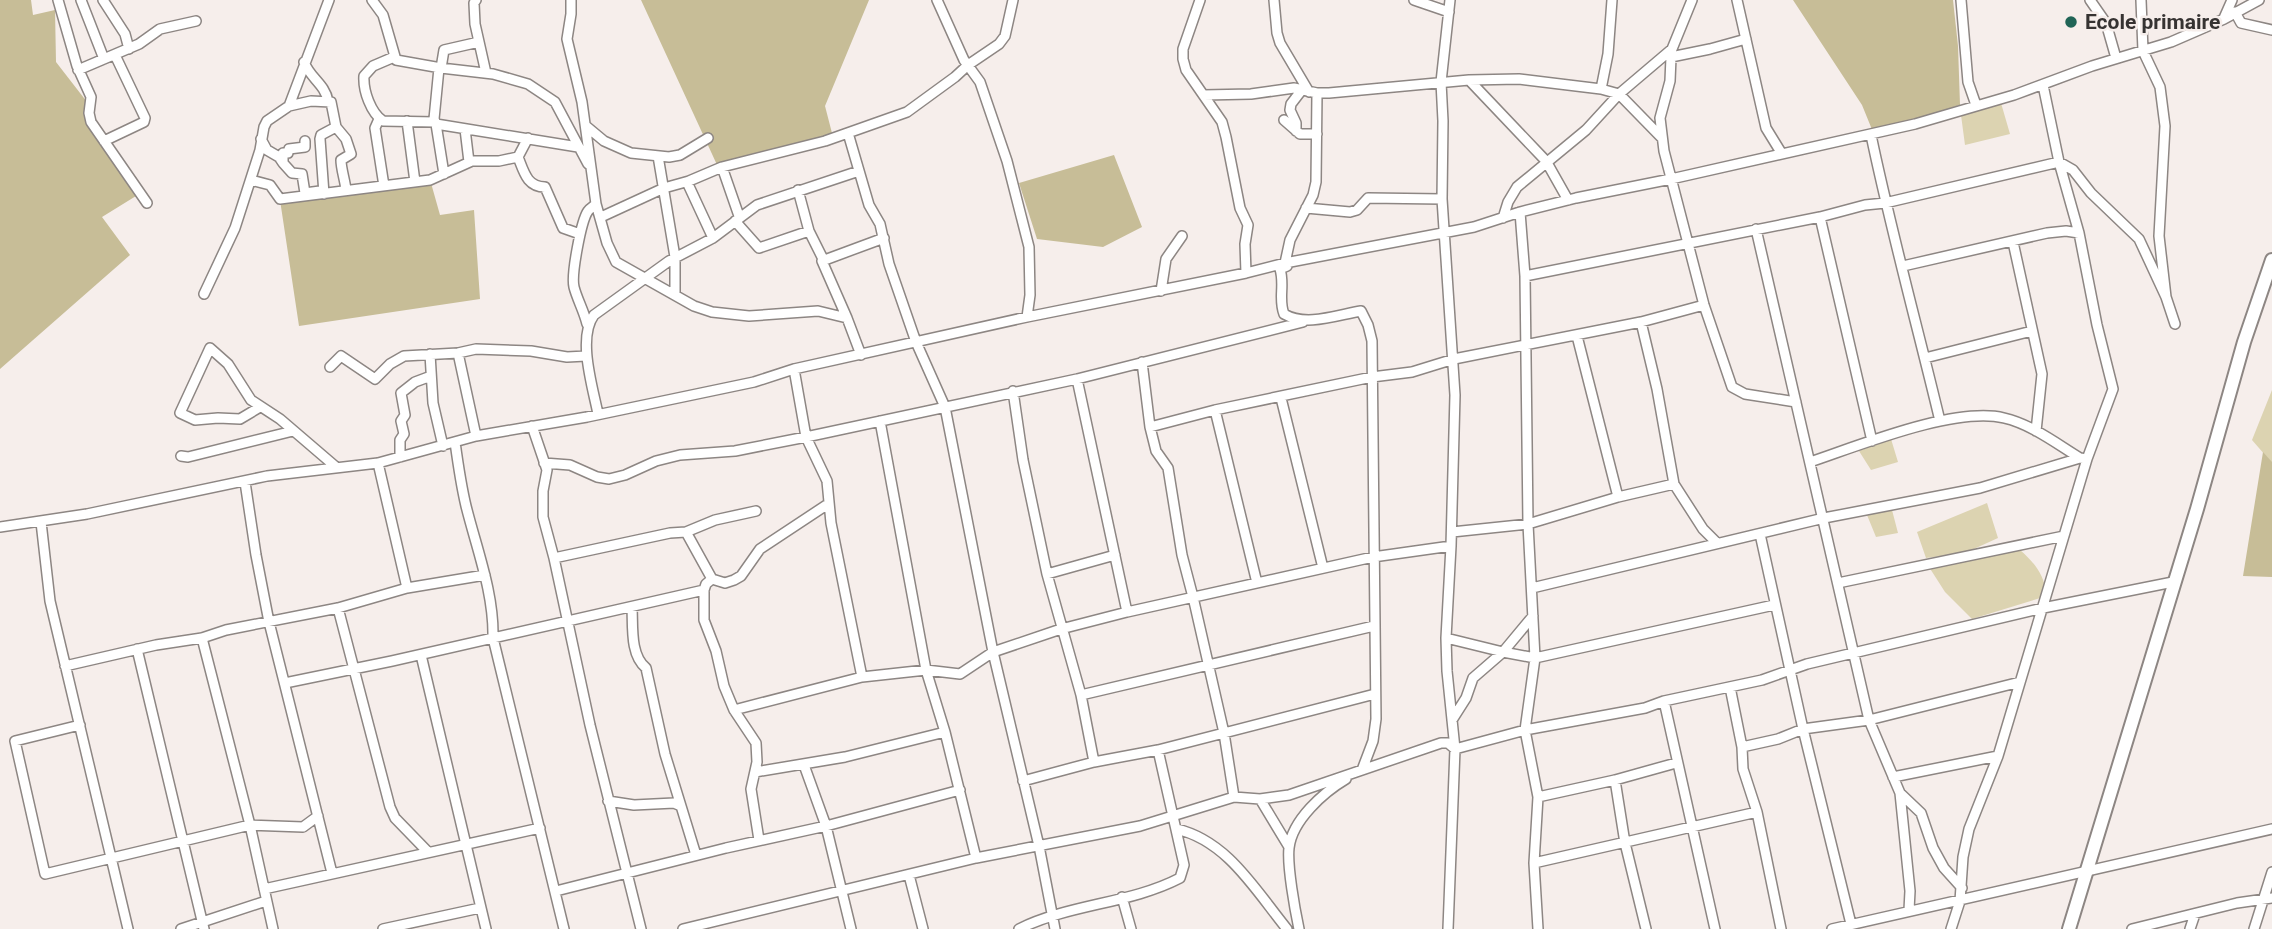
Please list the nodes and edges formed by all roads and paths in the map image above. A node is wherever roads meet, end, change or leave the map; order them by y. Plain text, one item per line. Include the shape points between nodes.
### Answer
1 (58, 0) edge
2 (81, 0) edge
3 (103, 0) edge
4 (329, 0) edge
5 (372, 0) edge
6 (476, 0) edge
7 (571, 0) edge
8 (937, 0) edge
9 (1013, 0) edge
10 (1200, 0) edge
11 (1274, 0) edge
12 (1414, 0) edge
13 (1450, 0) edge
14 (1612, 0) edge
15 (1692, 0) edge
16 (1737, 0) edge
17 (1961, 0) edge
18 (2090, 0) edge
19 (2141, 0) edge
20 (2259, 0) edge
21 (2230, 4) edge
22 (1449, 12) junction
23 (196, 21) dead end
24 (2272, 30) edge
25 (1745, 39) junction
26 (479, 42) junction
27 (129, 49) junction
28 (2143, 51) junction
29 (1672, 53) junction
30 (115, 55) junction
31 (394, 57) junction
32 (104, 58) junction
33 (2116, 58) junction
34 (304, 62) junction
35 (968, 65) junction
36 (440, 68) junction
37 (78, 70) junction
38 (486, 73) junction
39 (1469, 80) junction
40 (1441, 82) junction
41 (2043, 85) junction
42 (1601, 89) junction
43 (1309, 92) junction
44 (1619, 94) junction
45 (1204, 95) junction
46 (328, 101) junction
47 (289, 106) junction
48 (1976, 106) junction
49 (379, 119) junction
50 (1284, 120) dead end
51 (407, 121) junction
52 (435, 123) junction
53 (586, 126) junction
54 (335, 127) junction
55 (465, 129) junction
56 (1296, 131) junction
57 (848, 133) junction
58 (1317, 134) junction
59 (1871, 135) junction
60 (528, 138) junction
61 (708, 138) dead end
62 (1662, 138) junction
63 (261, 139) junction
64 (104, 141) junction
65 (305, 141) dead end
66 (578, 147) junction
67 (1782, 154) junction
68 (658, 156) junction
69 (518, 157) junction
70 (1546, 161) junction
71 (469, 162) junction
72 (2059, 162) junction
73 (283, 163) junction
74 (722, 167) junction
75 (591, 169) junction
76 (859, 171) junction
77 (444, 174) junction
78 (1671, 179) junction
79 (251, 180) junction
80 (415, 182) junction
81 (687, 182) junction
82 (384, 186) junction
83 (664, 188) junction
84 (346, 190) junction
85 (797, 190) junction
86 (324, 194) junction
87 (1441, 199) junction
88 (1569, 200) junction
89 (1885, 202) junction
90 (147, 204) dead end
91 (596, 204) junction
92 (1306, 208) junction
93 (1520, 212) junction
94 (601, 217) junction
95 (1820, 217) junction
96 (737, 218) junction
97 (1503, 218) junction
98 (1756, 229) junction
99 (809, 231) junction
100 (1444, 233) junction
101 (2079, 233) junction
102 (580, 234) junction
103 (1182, 236) dead end
104 (713, 238) junction
105 (884, 238) junction
106 (1689, 242) junction
107 (2013, 242) junction
108 (675, 257) junction
109 (823, 259) junction
110 (1302, 260) junction
111 (2272, 260) edge
112 (1285, 262) junction
113 (1903, 267) junction
114 (1246, 273) junction
115 (1525, 276) junction
116 (645, 278) junction
117 (1161, 290) junction
118 (675, 294) junction
119 (204, 295) dead end
120 (2166, 297) junction
121 (1704, 305) junction
122 (1027, 317) junction
123 (847, 318) junction
124 (1312, 320) junction
125 (1641, 322) junction
126 (587, 324) junction
127 (2175, 324) dead end
128 (2032, 331) junction
129 (1577, 336) junction
130 (916, 342) junction
131 (1527, 345) junction
132 (458, 354) junction
133 (430, 355) junction
134 (860, 355) junction
135 (586, 356) junction
136 (1925, 358) junction
137 (1454, 359) junction
138 (1142, 362) junction
139 (330, 368) dead end
140 (794, 369) junction
141 (431, 376) junction
142 (1372, 377) junction
143 (1077, 379) junction
144 (1013, 391) junction
145 (1281, 398) junction
146 (1796, 402) junction
147 (260, 407) junction
148 (945, 407) junction
149 (1214, 410) junction
150 (598, 414) junction
151 (880, 421) junction
152 (1940, 421) junction
153 (532, 426) junction
154 (1150, 426) junction
155 (293, 431) junction
156 (2036, 432) junction
157 (476, 436) junction
158 (806, 437) junction
159 (1872, 441) junction
160 (455, 442) junction
161 (443, 446) junction
162 (181, 456) dead end
163 (400, 457) junction
164 (2084, 458) junction
165 (1810, 462) junction
166 (378, 463) junction
167 (544, 463) junction
168 (335, 467) junction
169 (245, 482) junction
170 (1674, 484) junction
171 (1618, 497) junction
172 (828, 504) junction
173 (756, 511) dead end
174 (1824, 519) junction
175 (41, 522) junction
176 (1528, 524) junction
177 (0, 527) edge
178 (686, 532) junction
179 (1452, 532) junction
180 (1760, 534) junction
181 (2064, 536) junction
182 (1717, 543) junction
183 (1451, 546) junction
184 (1115, 555) junction
185 (1373, 556) junction
186 (554, 558) junction
187 (1323, 568) junction
188 (1047, 574) junction
189 (485, 575) junction
190 (712, 579) junction
191 (2173, 582) junction
192 (1257, 583) junction
193 (1838, 583) junction
194 (407, 588) junction
195 (1532, 588) junction
196 (705, 590) junction
197 (1194, 597) junction
198 (1774, 605) junction
199 (632, 607) junction
200 (338, 608) junction
201 (2043, 608) junction
202 (1127, 612) junction
203 (1533, 617) junction
204 (270, 622) junction
205 (568, 622) junction
206 (1374, 626) junction
207 (1061, 629) junction
208 (202, 638) junction
209 (494, 638) junction
210 (1446, 638) junction
211 (137, 649) junction
212 (993, 652) junction
213 (1503, 652) junction
214 (1853, 653) junction
215 (421, 655) junction
216 (1535, 658) junction
217 (65, 666) junction
218 (1208, 666) junction
219 (352, 669) junction
220 (926, 670) junction
221 (1791, 671) junction
222 (863, 677) junction
223 (285, 682) junction
224 (2020, 682) junction
225 (1730, 687) junction
226 (1375, 694) junction
227 (1081, 695) junction
228 (1664, 701) junction
229 (734, 710) junction
230 (1452, 720) junction
231 (1869, 720) junction
232 (80, 725) junction
233 (1803, 729) junction
234 (1525, 730) junction
235 (945, 732) junction
236 (1224, 733) junction
237 (1742, 747) junction
238 (1455, 749) junction
239 (1158, 750) junction
240 (1998, 756) junction
241 (1094, 762) junction
242 (1676, 763) junction
243 (804, 765) junction
244 (1363, 769) junction
245 (755, 772) junction
246 (1893, 777) junction
247 (1615, 780) junction
248 (1023, 781) junction
249 (960, 790) junction
250 (1900, 793) junction
251 (1234, 797) junction
252 (1538, 797) junction
253 (1260, 799) junction
254 (608, 801) junction
255 (681, 806) junction
256 (1757, 811) junction
257 (1172, 815) junction
258 (318, 816) junction
259 (250, 825) junction
260 (825, 827) junction
261 (1691, 827) junction
262 (540, 828) junction
263 (1176, 829) junction
264 (2272, 829) edge
265 (183, 839) junction
266 (759, 840) junction
267 (1625, 843) junction
268 (466, 845) junction
269 (1039, 846) junction
270 (1289, 847) junction
271 (428, 852) junction
272 (696, 855) junction
273 (111, 858) junction
274 (976, 858) junction
275 (1534, 863) junction
276 (2087, 872) junction
277 (2272, 872) edge
278 (332, 873) junction
279 (626, 874) junction
280 (909, 875) junction
281 (1962, 888) junction
282 (264, 889) junction
283 (556, 891) junction
284 (842, 892) junction
285 (1122, 897) junction
286 (2267, 899) edge
287 (267, 901) junction
288 (1960, 901) junction
289 (480, 908) junction
290 (1909, 910) junction
291 (2195, 914) junction
292 (1052, 915) junction
293 (1851, 924) junction
294 (203, 925) edge
295 (128, 929) edge
296 (181, 929) edge
297 (273, 929) edge
298 (383, 929) edge
299 (486, 929) edge
300 (565, 929) edge
301 (641, 929) edge
302 (683, 929) edge
303 (850, 929) edge
304 (923, 929) edge
305 (1019, 929) edge
306 (1055, 929) edge
307 (1131, 929) edge
308 (1287, 929) edge
309 (1299, 929) edge
310 (1448, 929) edge
311 (1538, 929) edge
312 (1646, 929) edge
313 (1715, 929) edge
314 (1781, 929) edge
315 (1832, 929) edge
316 (1951, 929) edge
317 (2069, 929) edge
318 (2132, 929) edge
319 (2190, 929) edge
320 (2254, 929) edge

1 - 37 street
2 - 32 street
3 - 27 street
4 - 34 street
5 - 31 street via 383,15
6 - 26 street
7 - 53 street via 567,39
8 - 35 street
9 - 35 street via 1003,39
10 - 45 street via 1183,59 1185,70
11 - 43 street via 1280,43
12 - 22 street
13 - 22 street
14 - 42 street
15 - 29 street
16 - 25 street
17 - 48 street via 1968,82
18 - 33 street via 2106,23
19 - 28 street
20 - 21 street
21 - 24 street via 2241,23
21 - 28 street via 2224,19
22 - 40 street
23 - 27 street via 160,29
25 - 29 street via 1710,50
25 - 67 street via 1766,128
26 - 36 street via 444,50
26 - 38 street
27 - 30 street
28 - 33 street
28 - 120 street via 2160,87 2165,126 2159,236
29 - 44 street
29 - 62 street via 1660,118
30 - 32 street
30 - 64 street via 145,118
31 - 36 street
31 - 49 street via 373,66 365,76 366,93
32 - 37 street
33 - 41 street
34 - 46 street via 324,87
34 - 47 street
35 - 57 street via 907,112
35 - 122 street via 980,82 1002,143 1027,234
36 - 38 street
36 - 52 street
37 - 64 street via 90,97 91,122
38 - 66 street via 528,84 555,102
39 - 40 street
39 - 42 street via 1519,79
39 - 70 street
40 - 43 street
40 - 87 street
41 - 48 street
41 - 72 street
42 - 44 street
43 - 45 street via 1294,88
43 - 56 street via 1291,104
43 - 58 street
44 - 62 street
44 - 70 street via 1600,117
45 - 114 street via 1222,122 1240,208 1248,225
46 - 47 street
46 - 54 street
47 - 63 street via 267,121
48 - 59 street
49 - 51 street
49 - 82 street via 375,128
50 - 56 street
51 - 52 street
51 - 80 street
52 - 55 street
52 - 77 street
53 - 68 street via 631,153
53 - 75 street
54 - 84 street via 351,154 341,160
54 - 86 street via 320,139
55 - 60 street
55 - 71 street
56 - 58 street
57 - 74 street
57 - 76 street
58 - 92 street via 1315,182
59 - 67 street
59 - 89 street
60 - 66 street
60 - 69 street
61 - 68 street via 680,155
62 - 78 street
63 - 73 street
63 - 79 street
64 - 90 street
65 - 73 street via 305,147 283,153
66 - 75 street
67 - 78 street
68 - 83 street
69 - 71 street
69 - 102 street via 531,184 545,187 564,228
70 - 88 street
70 - 97 street via 1517,187
71 - 77 street
72 - 89 street
72 - 101 street
72 - 120 street via 2073,170 2139,239
73 - 86 street via 292,173 302,174 305,193
74 - 81 street
74 - 96 street
75 - 91 street
76 - 85 street
76 - 105 street
77 - 80 street
78 - 88 street
78 - 106 street
79 - 86 street via 270,185 280,199
79 - 119 street via 228,246
80 - 82 street
81 - 83 street
81 - 104 street
82 - 84 street
83 - 94 street
83 - 108 street
84 - 86 street
85 - 96 street
85 - 99 street
87 - 92 street via 1368,198 1350,212
87 - 100 street
88 - 93 street
89 - 95 street
89 - 113 street
91 - 94 street
91 - 102 street via 587,212
92 - 112 street
93 - 97 street
93 - 115 street
94 - 116 street via 616,262
95 - 98 street
95 - 159 street
96 - 99 street via 759,248
96 - 104 street
97 - 100 street
98 - 106 street
98 - 146 street
99 - 109 street
100 - 110 street
100 - 137 street
101 - 107 street via 2048,233
101 - 164 street via 2113,389
102 - 126 street via 574,287
103 - 117 street via 1166,259
104 - 108 street
105 - 109 street
105 - 130 street
106 - 115 street
106 - 121 street
107 - 113 street
107 - 128 street
108 - 116 street
108 - 118 street
109 - 123 street
110 - 112 street
110 - 124 street via 1280,269 1284,281 1280,300 1284,314
111 - 191 street
112 - 114 street
113 - 136 street
114 - 117 street
115 - 131 street
116 - 118 street
116 - 126 street
117 - 122 street
118 - 123 street via 694,306 729,314 818,311
120 - 127 street
121 - 125 street
121 - 146 street via 1732,387 1745,394
122 - 130 street
123 - 134 street
124 - 138 street
124 - 142 street via 1361,311 1372,341
125 - 129 street
125 - 170 street
126 - 135 street
128 - 136 street
128 - 156 street via 2042,374
129 - 131 street
129 - 171 street
130 - 134 street
130 - 148 street
131 - 137 street
131 - 176 street
132 - 133 street
132 - 135 street via 477,349
132 - 157 street
133 - 139 street via 398,358 375,379 341,356
133 - 141 street
134 - 140 street
135 - 150 street
136 - 152 street
137 - 142 street via 1412,372
137 - 179 street
138 - 143 street
138 - 154 street
140 - 150 street via 754,382
140 - 158 street
141 - 161 street
141 - 163 street via 401,393 405,415
142 - 145 street
142 - 185 street
143 - 144 street
143 - 184 street
144 - 148 street
144 - 188 street
145 - 149 street
145 - 187 street
146 - 165 street
147 - 147 street via 240,419 195,420 180,415 210,348 222,356
147 - 155 street
148 - 151 street
148 - 212 street
149 - 154 street
149 - 192 street
150 - 153 street
151 - 158 street
151 - 220 street
152 - 156 street via 1994,416
152 - 159 street
153 - 157 street
153 - 167 street
154 - 197 street via 1156,451 1167,468 1181,555
155 - 162 street
155 - 168 street
156 - 164 street
157 - 160 street
158 - 167 street via 735,451 680,455 609,479 570,465
158 - 172 street via 827,481
159 - 165 street
160 - 161 street
160 - 189 street
161 - 163 street
163 - 166 street
164 - 174 street via 1980,488
164 - 181 street
165 - 174 street
166 - 168 street
166 - 194 street
167 - 186 street via 543,517
168 - 169 street
169 - 175 street
169 - 204 street
170 - 171 street
170 - 182 street
171 - 176 street
172 - 190 street via 760,549 741,576 725,583
172 - 222 street
173 - 178 street
174 - 180 street
174 - 193 street
175 - 177 street
175 - 217 street via 50,601
176 - 179 street
176 - 195 street
178 - 186 street
178 - 190 street
179 - 183 street
180 - 182 street
180 - 198 street
181 - 193 street
181 - 201 street
182 - 195 street
183 - 185 street
183 - 210 street
184 - 188 street
184 - 202 street
185 - 187 street
185 - 206 street
186 - 205 street
187 - 192 street
188 - 207 street
189 - 194 street
189 - 209 street
190 - 196 street
191 - 201 street
191 - 276 street
192 - 197 street
193 - 214 street
194 - 200 street
195 - 203 street
196 - 199 street
196 - 229 street via 704,620
197 - 202 street
197 - 218 street
198 - 216 street
198 - 221 street
199 - 205 street
199 - 255 street via 638,662 646,668
200 - 204 street
200 - 219 street
201 - 214 street
201 - 224 street
202 - 207 street
203 - 213 street
203 - 216 street
204 - 208 street
204 - 223 street
205 - 209 street
205 - 254 street
206 - 218 street
206 - 226 street
207 - 212 street
207 - 227 street
208 - 211 street
208 - 259 street
209 - 215 street
209 - 262 street
210 - 213 street
210 - 230 street
211 - 217 street
211 - 265 street
212 - 220 street via 960,674
212 - 248 street
213 - 216 street
213 - 230 street via 1473,678
214 - 221 street
214 - 231 street
215 - 219 street
215 - 268 street
216 - 234 street
217 - 232 street
218 - 227 street
218 - 236 street
219 - 223 street
219 - 271 street via 392,813
220 - 222 street
220 - 235 street
221 - 225 street
221 - 233 street
222 - 229 street
223 - 258 street
224 - 231 street
224 - 240 street
225 - 228 street
225 - 237 street
226 - 236 street
226 - 244 street via 1373,741
227 - 241 street
228 - 234 street
228 - 242 street
229 - 245 street via 756,743
230 - 238 street
231 - 233 street
231 - 246 street
232 - 273 street
232 - 273 street via 15,741 45,874
233 - 237 street
233 - 293 street
234 - 238 street
234 - 252 street
235 - 243 street
235 - 249 street
236 - 239 street
236 - 251 street
237 - 256 street
238 - 244 street via 1441,743
238 - 310 street
239 - 241 street
239 - 257 street
240 - 246 street
240 - 281 street via 1969,829
241 - 248 street
242 - 247 street
242 - 261 street
243 - 245 street
243 - 260 street
244 - 253 street via 1289,795
244 - 270 street via 1328,790 1309,810
245 - 266 street via 751,789
246 - 250 street
247 - 252 street
247 - 267 street
248 - 269 street
249 - 260 street
249 - 274 street
250 - 281 street via 1921,813 1944,869
250 - 290 street
251 - 253 street
251 - 257 street
252 - 275 street
253 - 270 street
254 - 255 street
254 - 279 street
255 - 272 street
256 - 261 street
256 - 314 street
257 - 263 street
257 - 269 street
258 - 259 street via 298,827
258 - 278 street
259 - 265 street
259 - 282 street
260 - 266 street
260 - 284 street
261 - 267 street
261 - 313 street
262 - 268 street
262 - 283 street
263 - 285 street via 1185,865 1180,878
263 - 308 street via 1199,836 1224,854
264 - 276 street
265 - 273 street
265 - 294 street
266 - 272 street
267 - 275 street
267 - 312 street
268 - 271 street
268 - 289 street
269 - 274 street
269 - 292 street
270 - 309 street
271 - 278 street
272 - 279 street
273 - 295 street
274 - 280 street
275 - 311 street
276 - 288 street
276 - 317 street
277 - 286 street
278 - 282 street
279 - 283 street
279 - 301 street
280 - 284 street
280 - 304 street
281 - 288 street
282 - 287 street
283 - 300 street
284 - 302 street
284 - 303 street
285 - 292 street
285 - 307 street
286 - 291 street
286 - 320 street
287 - 294 street
287 - 297 street
288 - 290 street
288 - 316 street
289 - 298 street
289 - 299 street
290 - 293 street
291 - 318 street
291 - 319 street
292 - 305 street
292 - 306 street
293 - 315 street
294 - 296 street

